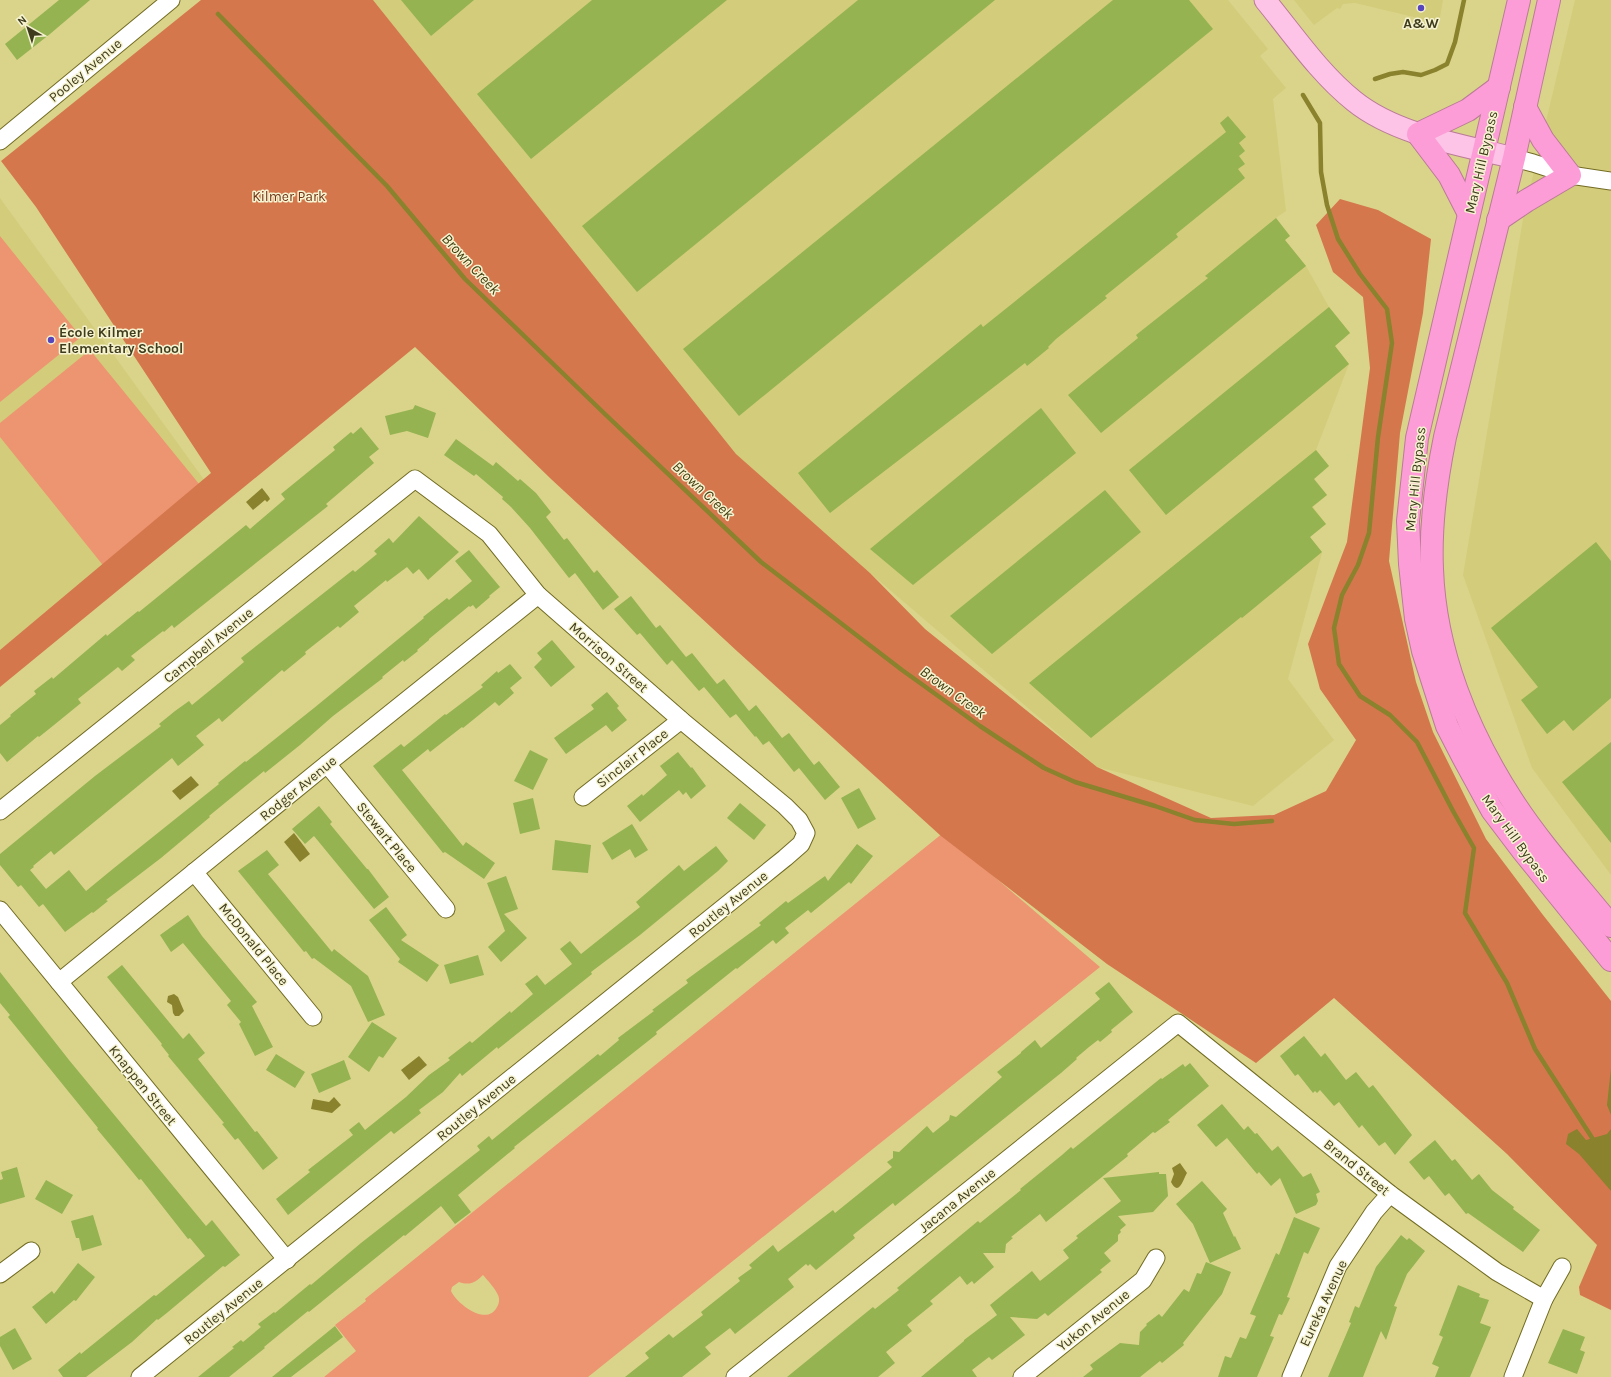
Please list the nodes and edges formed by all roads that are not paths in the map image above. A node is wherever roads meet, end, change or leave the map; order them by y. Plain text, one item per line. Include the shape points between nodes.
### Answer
1 (171, 0) edge
2 (1265, 0) edge
3 (1519, 0) edge
4 (1550, 0) edge
5 (1499, 87) junction
6 (1525, 107) junction
7 (1418, 134) junction
8 (0, 141) edge
9 (1483, 150) junction
10 (1514, 158) junction
11 (1570, 175) junction
12 (1611, 181) edge
13 (1469, 214) junction
14 (1498, 220) junction
15 (415, 479) joint
16 (538, 595) junction
17 (681, 720) junction
18 (327, 764) junction
19 (583, 797) dead end
20 (0, 811) edge
21 (806, 833) joint
22 (194, 872) junction
23 (446, 909) dead end
24 (0, 910) edge
25 (1611, 926) edge
26 (6, 929) edge
27 (1611, 960) edge
28 (59, 982) junction
29 (314, 1017) dead end
30 (1178, 1023) joint
31 (1390, 1194) junction
32 (31, 1251) dead end
33 (1156, 1258) dead end
34 (287, 1260) junction
35 (1562, 1267) dead end
36 (0, 1274) edge
37 (1544, 1299) junction
38 (140, 1377) edge
39 (735, 1377) edge
40 (1022, 1377) edge
41 (1291, 1377) edge
42 (1513, 1377) edge

1 - 8 street, Pooley Avenue
2 - 7 main road via 1324,73 1350,98 1378,116
3 - 5 highway, Mary Hill Bypass
4 - 6 highway, Mary Hill Bypass
5 - 7 highway via 1468,110
5 - 9 highway, Mary Hill Bypass
6 - 10 highway, Mary Hill Bypass
6 - 11 highway via 1543,140
7 - 9 main road
7 - 13 highway via 1449,175
9 - 10 main road
9 - 13 highway, Mary Hill Bypass
10 - 11 street
10 - 14 highway, Mary Hill Bypass
11 - 12 street
11 - 14 highway
13 - 27 highway, Mary Hill Bypass via 1416,438 1408,521 1416,619 1423,651 1447,726 1492,810
14 - 25 highway, Mary Hill Bypass via 1444,437 1437,476 1432,526 1432,570 1437,617 1456,687 1483,752 1512,801
15 - 16 street, Morrison Street via 489,534
15 - 20 street, Campbell Avenue
16 - 17 street, Morrison Street
16 - 18 street, Rodger Avenue
17 - 19 street, Sinclair Place
17 - 21 street, Morrison Street via 796,816
18 - 22 street, Rodger Avenue
18 - 23 street, Stewart Place
21 - 34 street, Routley Avenue via 801,844 785,858
22 - 28 street, Rodger Avenue
22 - 29 street, McDonald Place
24 - 26 street, Knappen Street
26 - 28 street, Knappen Street
28 - 34 street, Knappen Street
30 - 31 street, Brand Street
30 - 39 street, Jacana Avenue
31 - 37 street, Brand Street via 1497,1272
31 - 41 street, Eureka Avenue via 1374,1212 1338,1266
32 - 36 street
33 - 40 street, Yukon Avenue via 1143,1280
34 - 38 street, Routley Avenue
35 - 37 street
37 - 42 street

